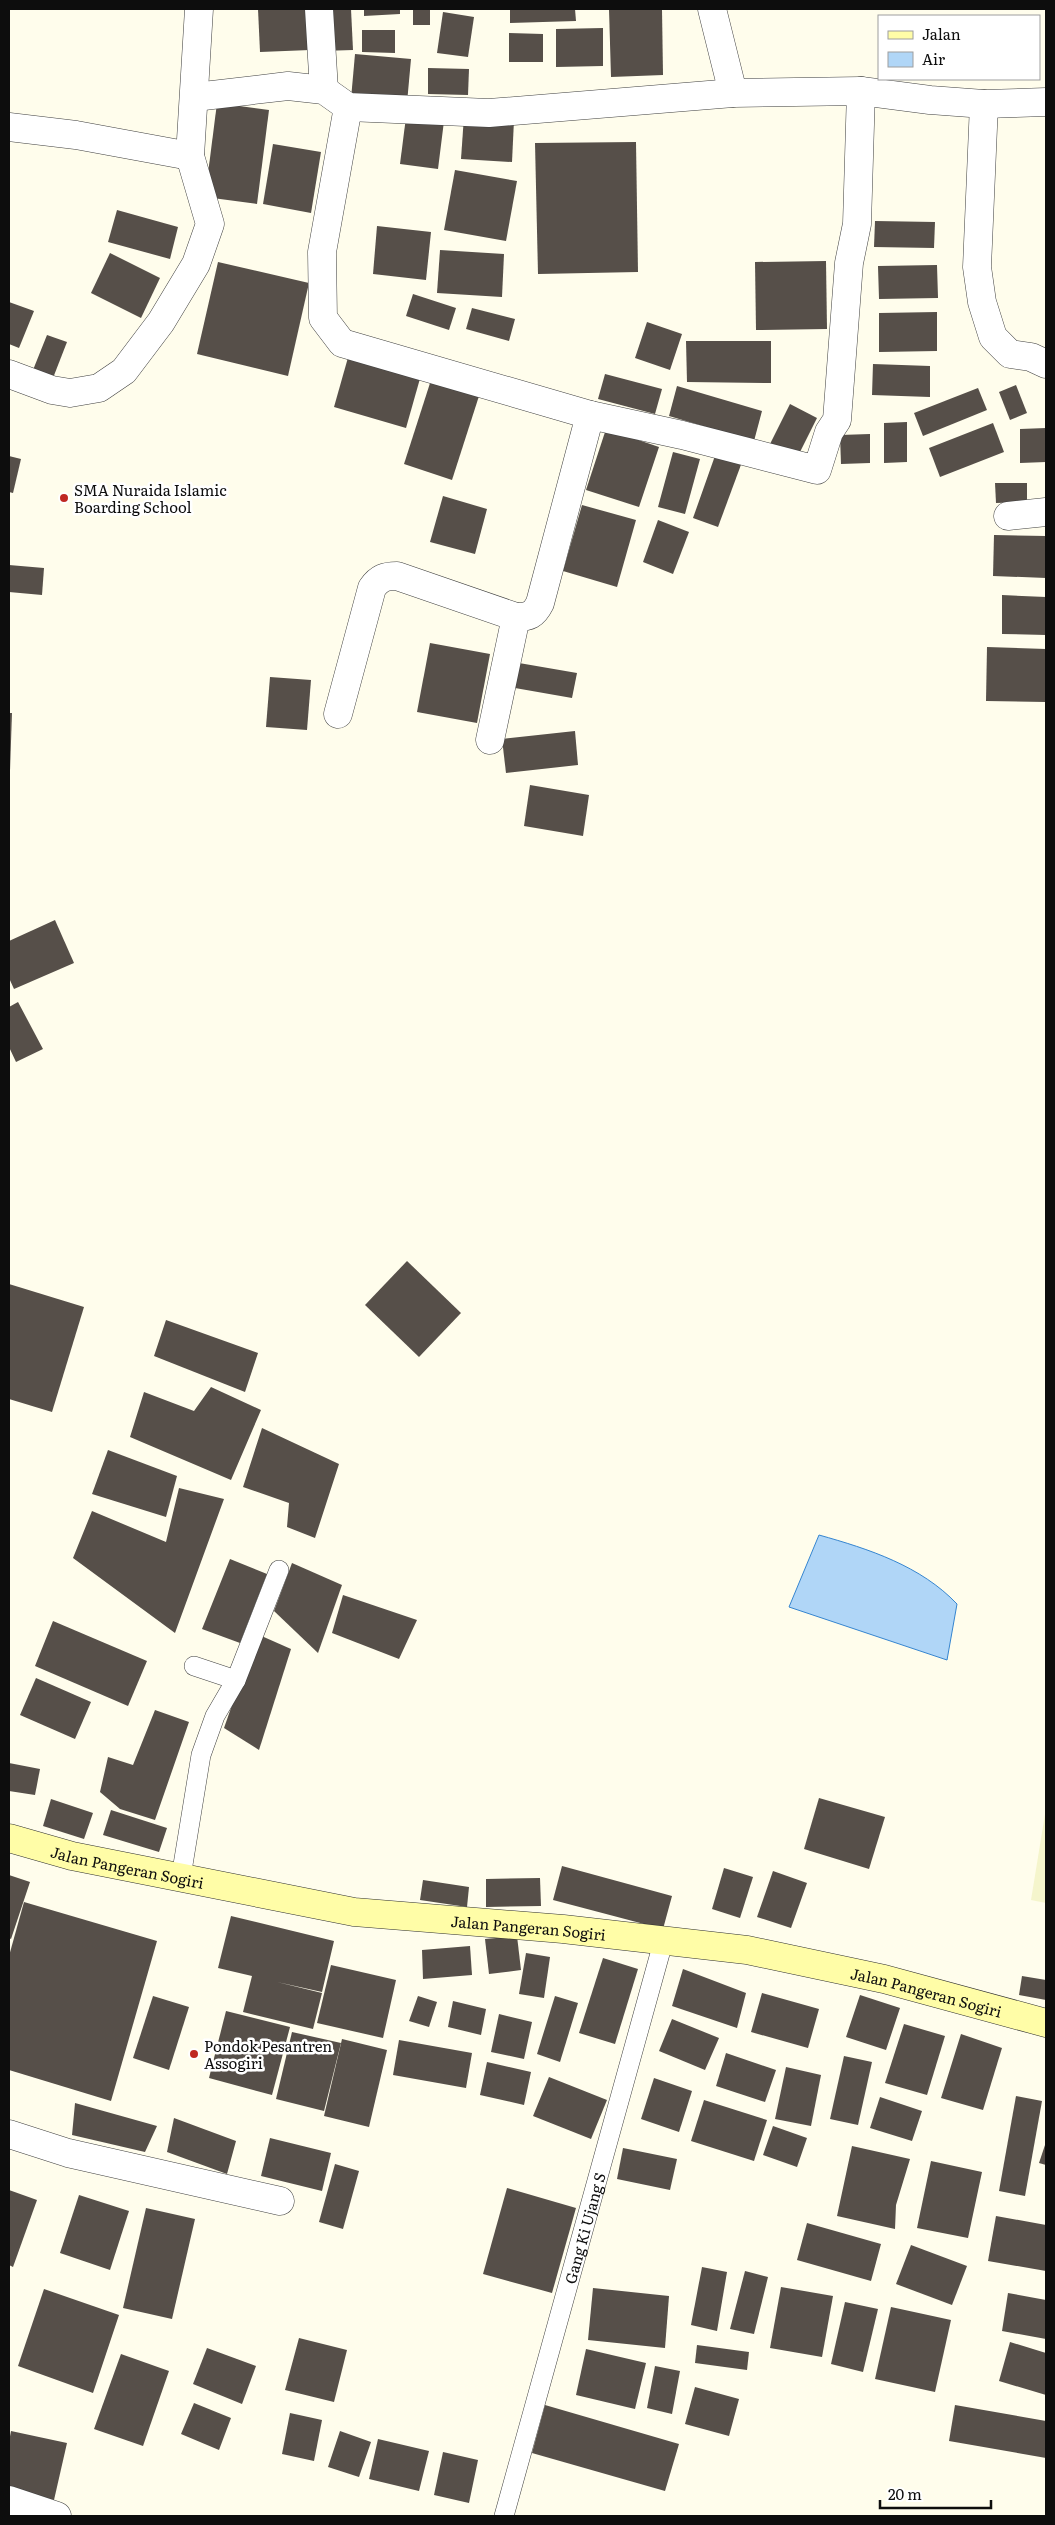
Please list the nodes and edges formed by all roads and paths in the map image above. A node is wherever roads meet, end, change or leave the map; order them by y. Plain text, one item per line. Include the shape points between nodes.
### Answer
1 (199, 9) edge
2 (319, 9) edge
3 (712, 9) edge
4 (324, 90) junction
5 (861, 91) junction
6 (733, 93) junction
7 (195, 97) junction
8 (1046, 102) edge
9 (984, 104) junction
10 (348, 107) junction
11 (9, 128) edge
12 (190, 156) junction
13 (1046, 364) edge
14 (9, 374) edge
15 (590, 415) junction
16 (1046, 512) edge
17 (1008, 516) dead end
18 (516, 617) junction
19 (338, 714) dead end
20 (490, 740) dead end
21 (279, 1570) dead end
22 (194, 1666) dead end
23 (236, 1680) junction
24 (9, 1838) edge
25 (181, 1877) junction
26 (664, 1939) junction
27 (1046, 2023) edge
28 (9, 2134) edge
29 (280, 2201) dead end
30 (9, 2500) edge
31 (57, 2516) edge
32 (504, 2516) edge

1 - 7 street
2 - 4 street
3 - 6 street
4 - 7 street via 288,86
4 - 10 street
5 - 6 street
5 - 9 street
5 - 15 street via 857,224 849,263 837,420 816,470
6 - 10 street via 489,113
7 - 12 street
8 - 9 street
9 - 13 street via 977,267 982,302 993,337 1010,354 1031,357
10 - 15 street via 322,252 323,318 342,342
11 - 12 street via 76,135
12 - 14 street via 210,224 196,264 181,290 124,371 99,388 70,393
15 - 18 street via 540,604 528,617
16 - 17 street
18 - 19 street via 397,576 378,580 372,588
18 - 20 street
21 - 23 lane
22 - 23 lane
23 - 25 lane via 215,1716 202,1755
24 - 25 street, Jalan Pangeran Sogiri via 72,1856
25 - 26 street, Jalan Pangeran Sogiri via 354,1912
26 - 27 street, Jalan Pangeran Sogiri via 747,1950 884,1979
26 - 32 lane, Gang Ki Ujang S
28 - 29 street via 68,2153
30 - 31 street

